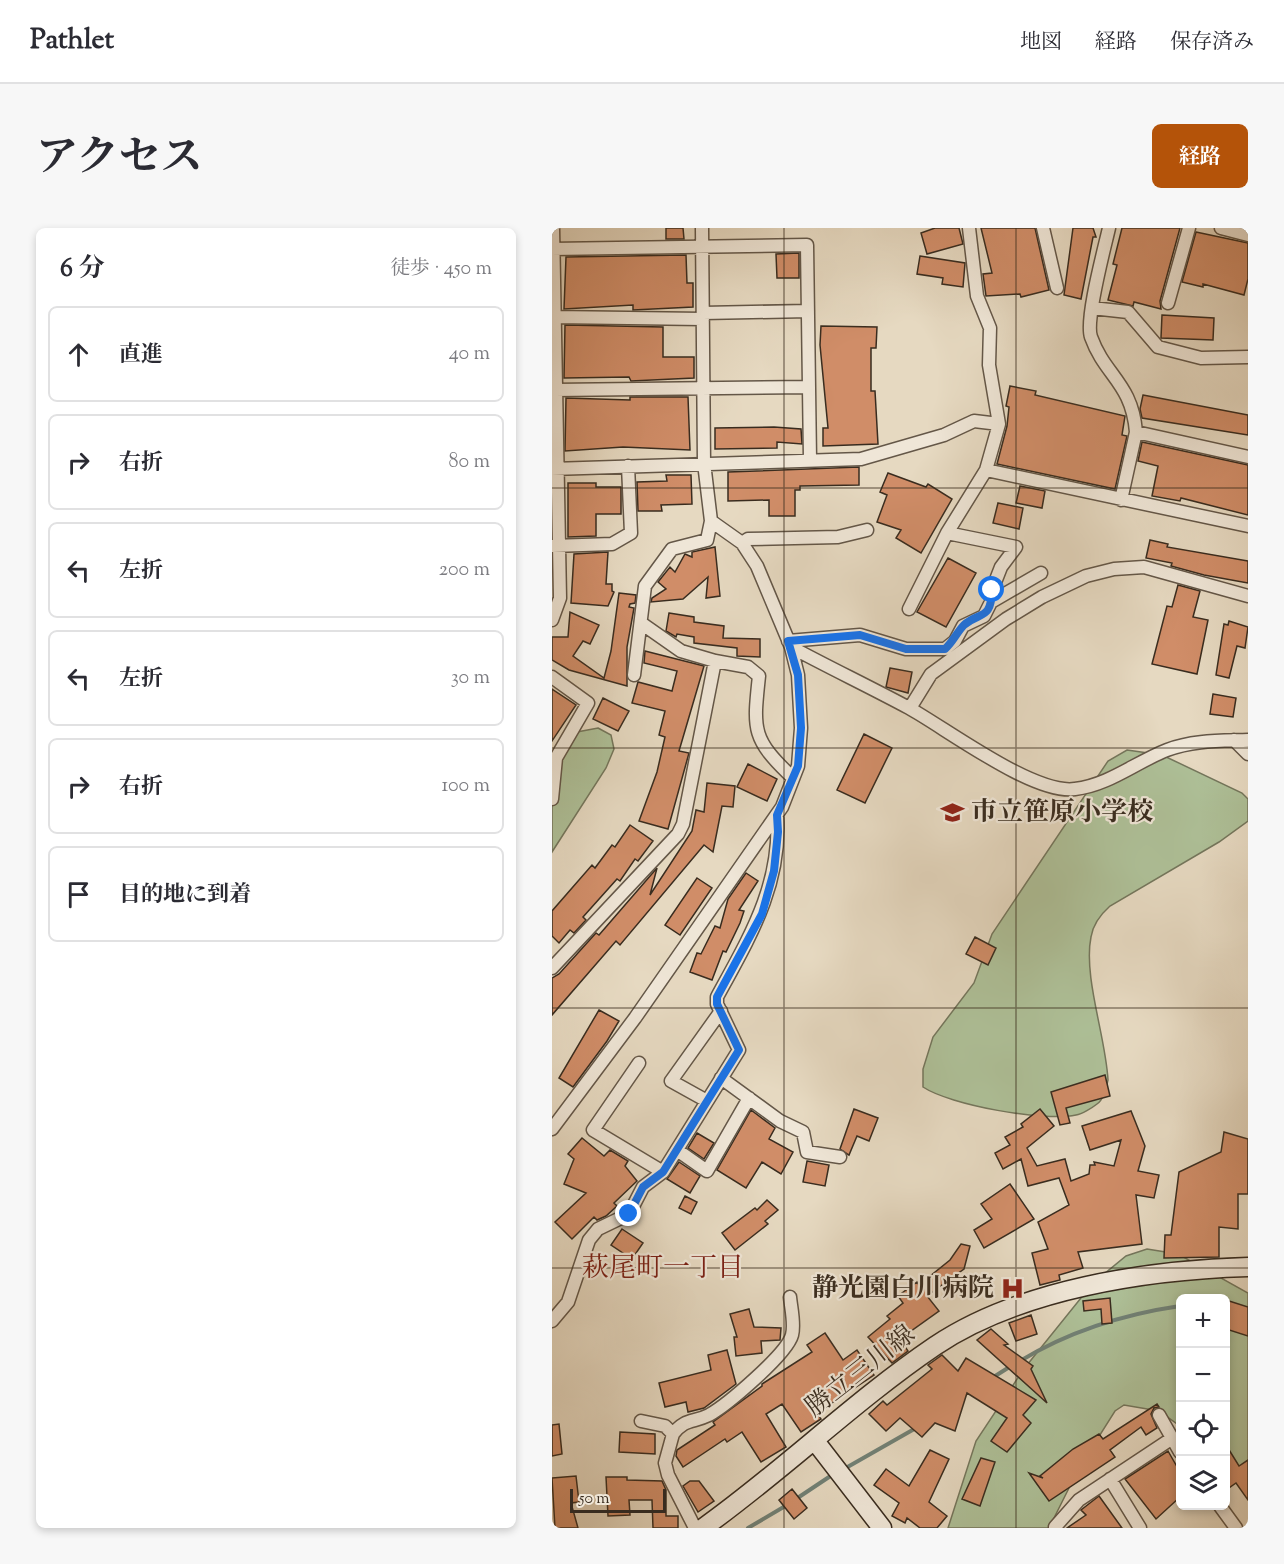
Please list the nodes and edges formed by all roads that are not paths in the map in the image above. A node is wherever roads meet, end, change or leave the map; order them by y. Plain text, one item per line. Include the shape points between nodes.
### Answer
1 (553, 228) edge
2 (702, 228) edge
3 (969, 228) edge
4 (1043, 228) edge
5 (1109, 228) edge
6 (1189, 228) edge
7 (1221, 228) edge
8 (1248, 235) edge
9 (702, 247) junction
10 (553, 249) edge
11 (1057, 288) dead end
12 (1168, 303) dead end
13 (1092, 308) junction
14 (808, 311) junction
15 (703, 316) junction
16 (554, 318) junction
17 (1248, 357) edge
18 (809, 387) junction
19 (704, 388) junction
20 (555, 390) junction
21 (999, 424) junction
22 (1136, 432) junction
23 (1248, 457) edge
24 (810, 459) junction
25 (704, 463) junction
26 (628, 466) junction
27 (554, 469) edge
28 (986, 470) junction
29 (1121, 500) junction
30 (711, 521) junction
31 (1248, 526) edge
32 (867, 530) dead end
33 (947, 533) junction
34 (742, 543) junction
35 (556, 546) edge
36 (1041, 573) dead end
37 (1248, 596) edge
38 (991, 602) junction
39 (909, 609) dead end
40 (552, 620) edge
41 (641, 623) junction
42 (790, 644) junction
43 (715, 662) junction
44 (634, 675) dead end
45 (552, 677) edge
46 (910, 708) junction
47 (1234, 740) junction
48 (1248, 740) edge
49 (1248, 754) edge
50 (793, 778) junction
51 (552, 799) edge
52 (777, 815) junction
53 (552, 968) edge
54 (721, 1011) junction
55 (639, 1063) dead end
56 (722, 1078) junction
57 (749, 1098) junction
58 (707, 1101) junction
59 (552, 1129) edge
60 (677, 1150) junction
61 (840, 1157) dead end
62 (663, 1172) junction
63 (1248, 1267) edge
64 (790, 1297) dead end
65 (552, 1321) edge
66 (1159, 1415) dead end
67 (641, 1421) dead end
68 (673, 1434) junction
69 (1171, 1439) junction
70 (815, 1442) junction
71 (1176, 1446) edge
72 (1110, 1479) junction
73 (1223, 1510) edge
74 (1055, 1527) edge
75 (695, 1528) edge
76 (704, 1528) edge
77 (882, 1528) edge
78 (1140, 1528) edge
79 (1236, 1528) edge

1 - 10 street
2 - 9 street
3 - 21 street via 978,296 990,328 988,365
4 - 11 street
5 - 13 street
6 - 12 street
7 - 8 street
9 - 10 street
9 - 14 street via 807,245
9 - 15 street
10 - 16 street
13 - 17 street via 1128,312 1158,347 1201,358
13 - 22 street via 1090,335 1126,391 1135,412
14 - 15 street
14 - 18 street
15 - 16 street
15 - 19 street
16 - 20 street
18 - 19 street
18 - 24 street
19 - 20 street
19 - 25 street
20 - 27 street
21 - 24 street via 974,421 944,435 861,459
21 - 28 street
22 - 23 street
22 - 29 street
24 - 25 street
25 - 26 street
25 - 30 street
26 - 27 street
26 - 35 street via 631,533 612,544
27 - 35 street
28 - 29 street
28 - 33 street
29 - 31 street
30 - 34 street
30 - 41 street via 707,540 672,549 645,586
32 - 34 street via 838,537 748,539
33 - 38 street via 1016,546 1001,567
33 - 39 street
34 - 42 street via 757,566
35 - 40 street via 560,598
36 - 38 street
37 - 46 street via 1144,567 1086,576 1042,597 931,674
38 - 42 street via 984,616 963,626 945,649 906,649 860,635
41 - 43 street via 681,651
41 - 44 street
42 - 46 street
42 - 50 street via 798,675 801,728 798,766
43 - 50 street via 748,667 759,676 754,720 766,752
43 - 53 street via 678,834
45 - 51 street via 588,703 556,758
46 - 47 street via 1013,770 1054,789 1075,789 1108,780 1169,749 1211,740
47 - 48 street
47 - 49 street
50 - 52 street
52 - 54 street via 774,871 762,914 717,997
52 - 59 street
54 - 56 street via 739,1050
54 - 58 street via 671,1081
55 - 62 street via 593,1130
56 - 57 street
56 - 58 street
57 - 60 street via 707,1171
57 - 61 street via 803,1132 807,1152
58 - 60 street
60 - 62 street
62 - 65 street via 643,1187 629,1214 598,1229 589,1240 568,1302
63 - 70 main road, 勝立三川線 via 1087,1286 986,1317 936,1346
64 - 68 street via 792,1335 783,1350 741,1392 709,1415 681,1423
66 - 69 street
67 - 68 street via 665,1426
68 - 75 street via 665,1463
69 - 71 street
69 - 72 street
70 - 76 main road, 勝立三川線
70 - 77 main road
72 - 74 street via 1079,1500
72 - 78 street
73 - 79 street

